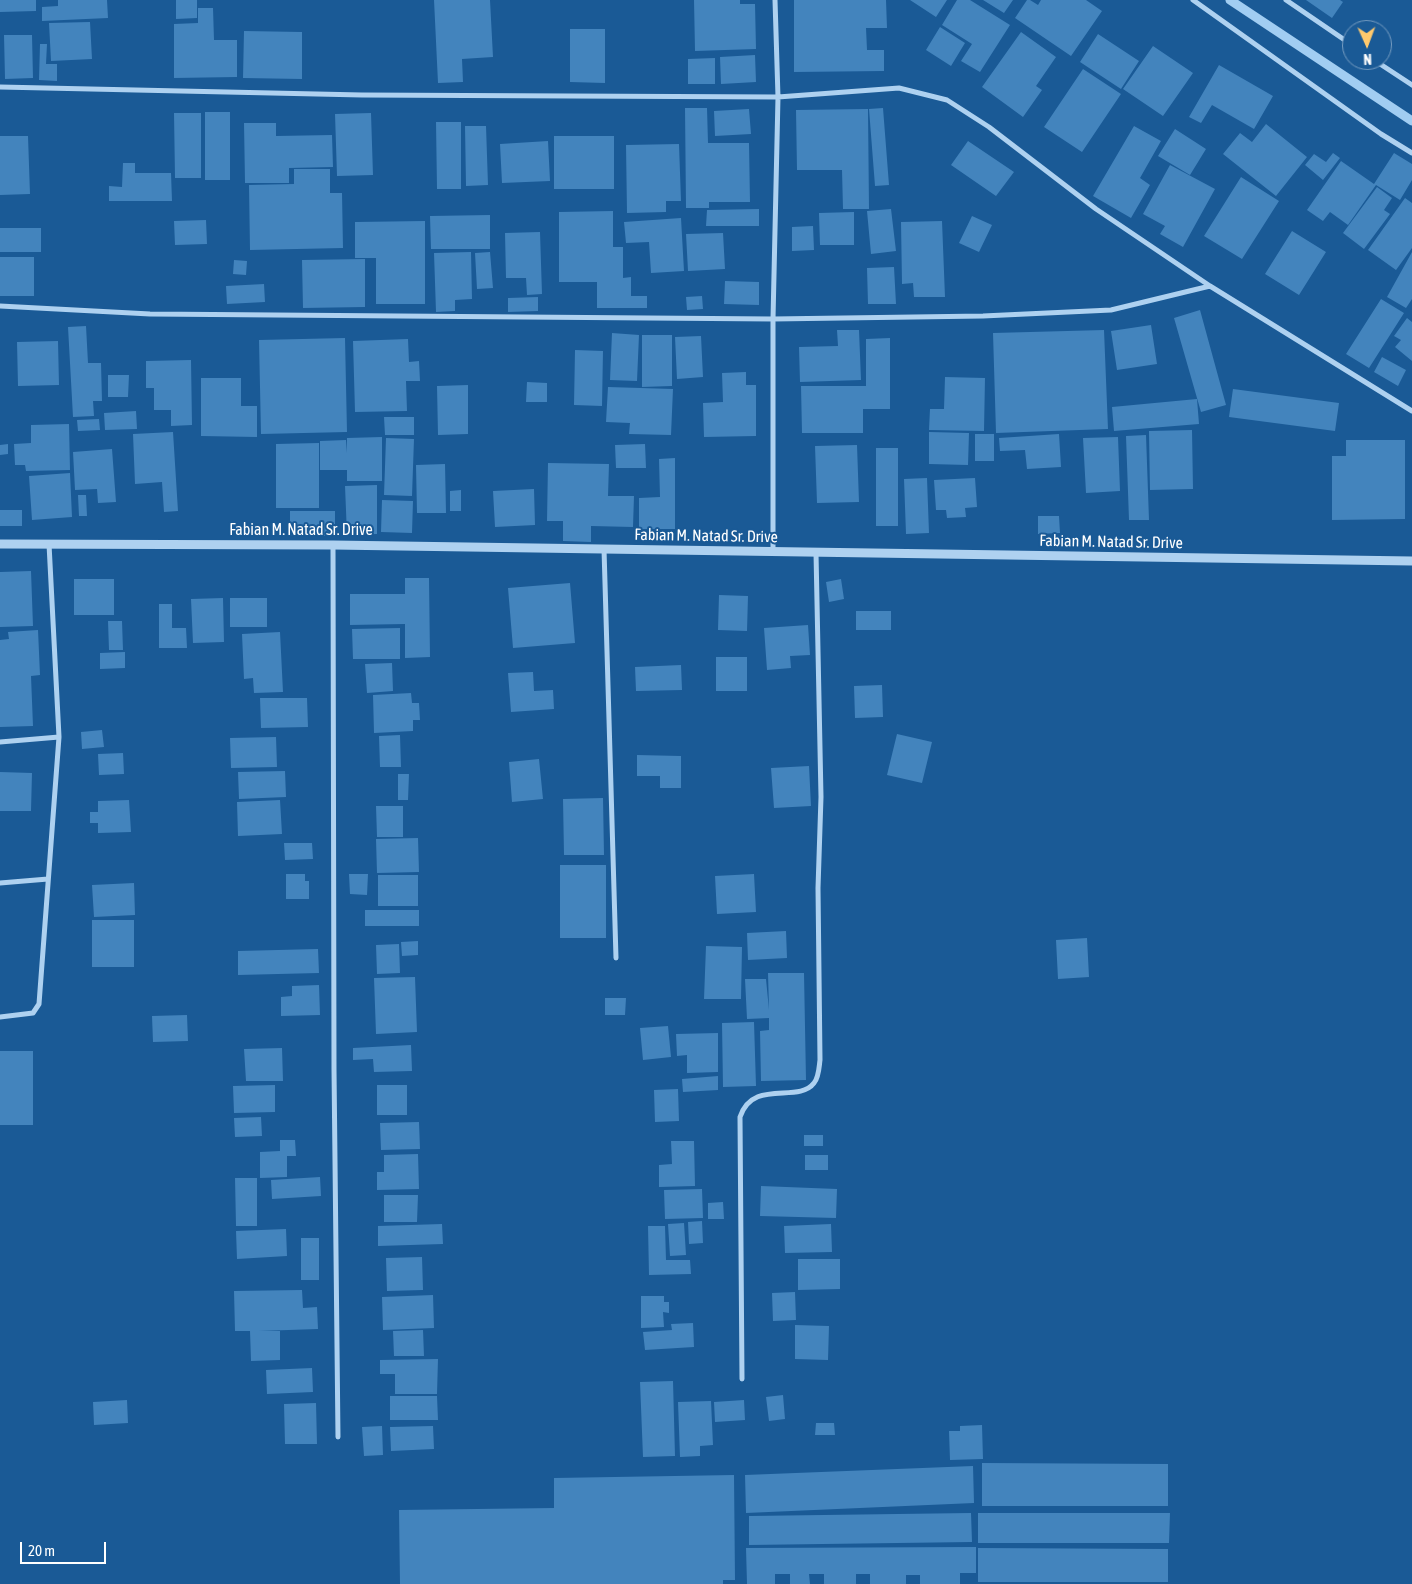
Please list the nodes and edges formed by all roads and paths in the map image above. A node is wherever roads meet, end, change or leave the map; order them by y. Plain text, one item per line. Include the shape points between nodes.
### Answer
1 (775, 0) edge
2 (1193, 0) edge
3 (1286, 0) edge
4 (1342, 38) edge
5 (1389, 70) edge
6 (1412, 85) edge
7 (0, 87) edge
8 (778, 97) junction
9 (1412, 153) edge
10 (1210, 286) junction
11 (0, 306) edge
12 (773, 318) junction
13 (1412, 411) edge
14 (0, 544) edge
15 (49, 544) junction
16 (333, 545) junction
17 (604, 549) junction
18 (773, 552) junction
19 (816, 552) junction
20 (1412, 561) edge
21 (59, 737) junction
22 (0, 742) edge
23 (48, 879) junction
24 (0, 883) edge
25 (616, 958) dead end
26 (0, 1017) edge
27 (742, 1379) dead end
28 (338, 1437) dead end

1 - 8 street
2 - 9 street
3 - 4 street
5 - 6 street
7 - 8 street
8 - 10 street via 899,88 947,100 989,127 1096,209
8 - 12 street
10 - 12 street via 1111,310 983,316
10 - 13 street
11 - 12 street via 150,314
12 - 18 street
14 - 15 street, Fabian M. Natad Sr. Drive
15 - 16 street, Fabian M. Natad Sr. Drive
15 - 21 street
16 - 17 street, Fabian M. Natad Sr. Drive
16 - 28 street
17 - 18 street, Fabian M. Natad Sr. Drive
17 - 25 street
18 - 19 street, Fabian M. Natad Sr. Drive
19 - 20 street, Fabian M. Natad Sr. Drive
19 - 27 street via 821,798 818,888 820,1060 816,1082 808,1090 762,1095 748,1103 740,1118
21 - 22 street
21 - 23 street
23 - 24 street
23 - 26 street via 39,1004 33,1013

